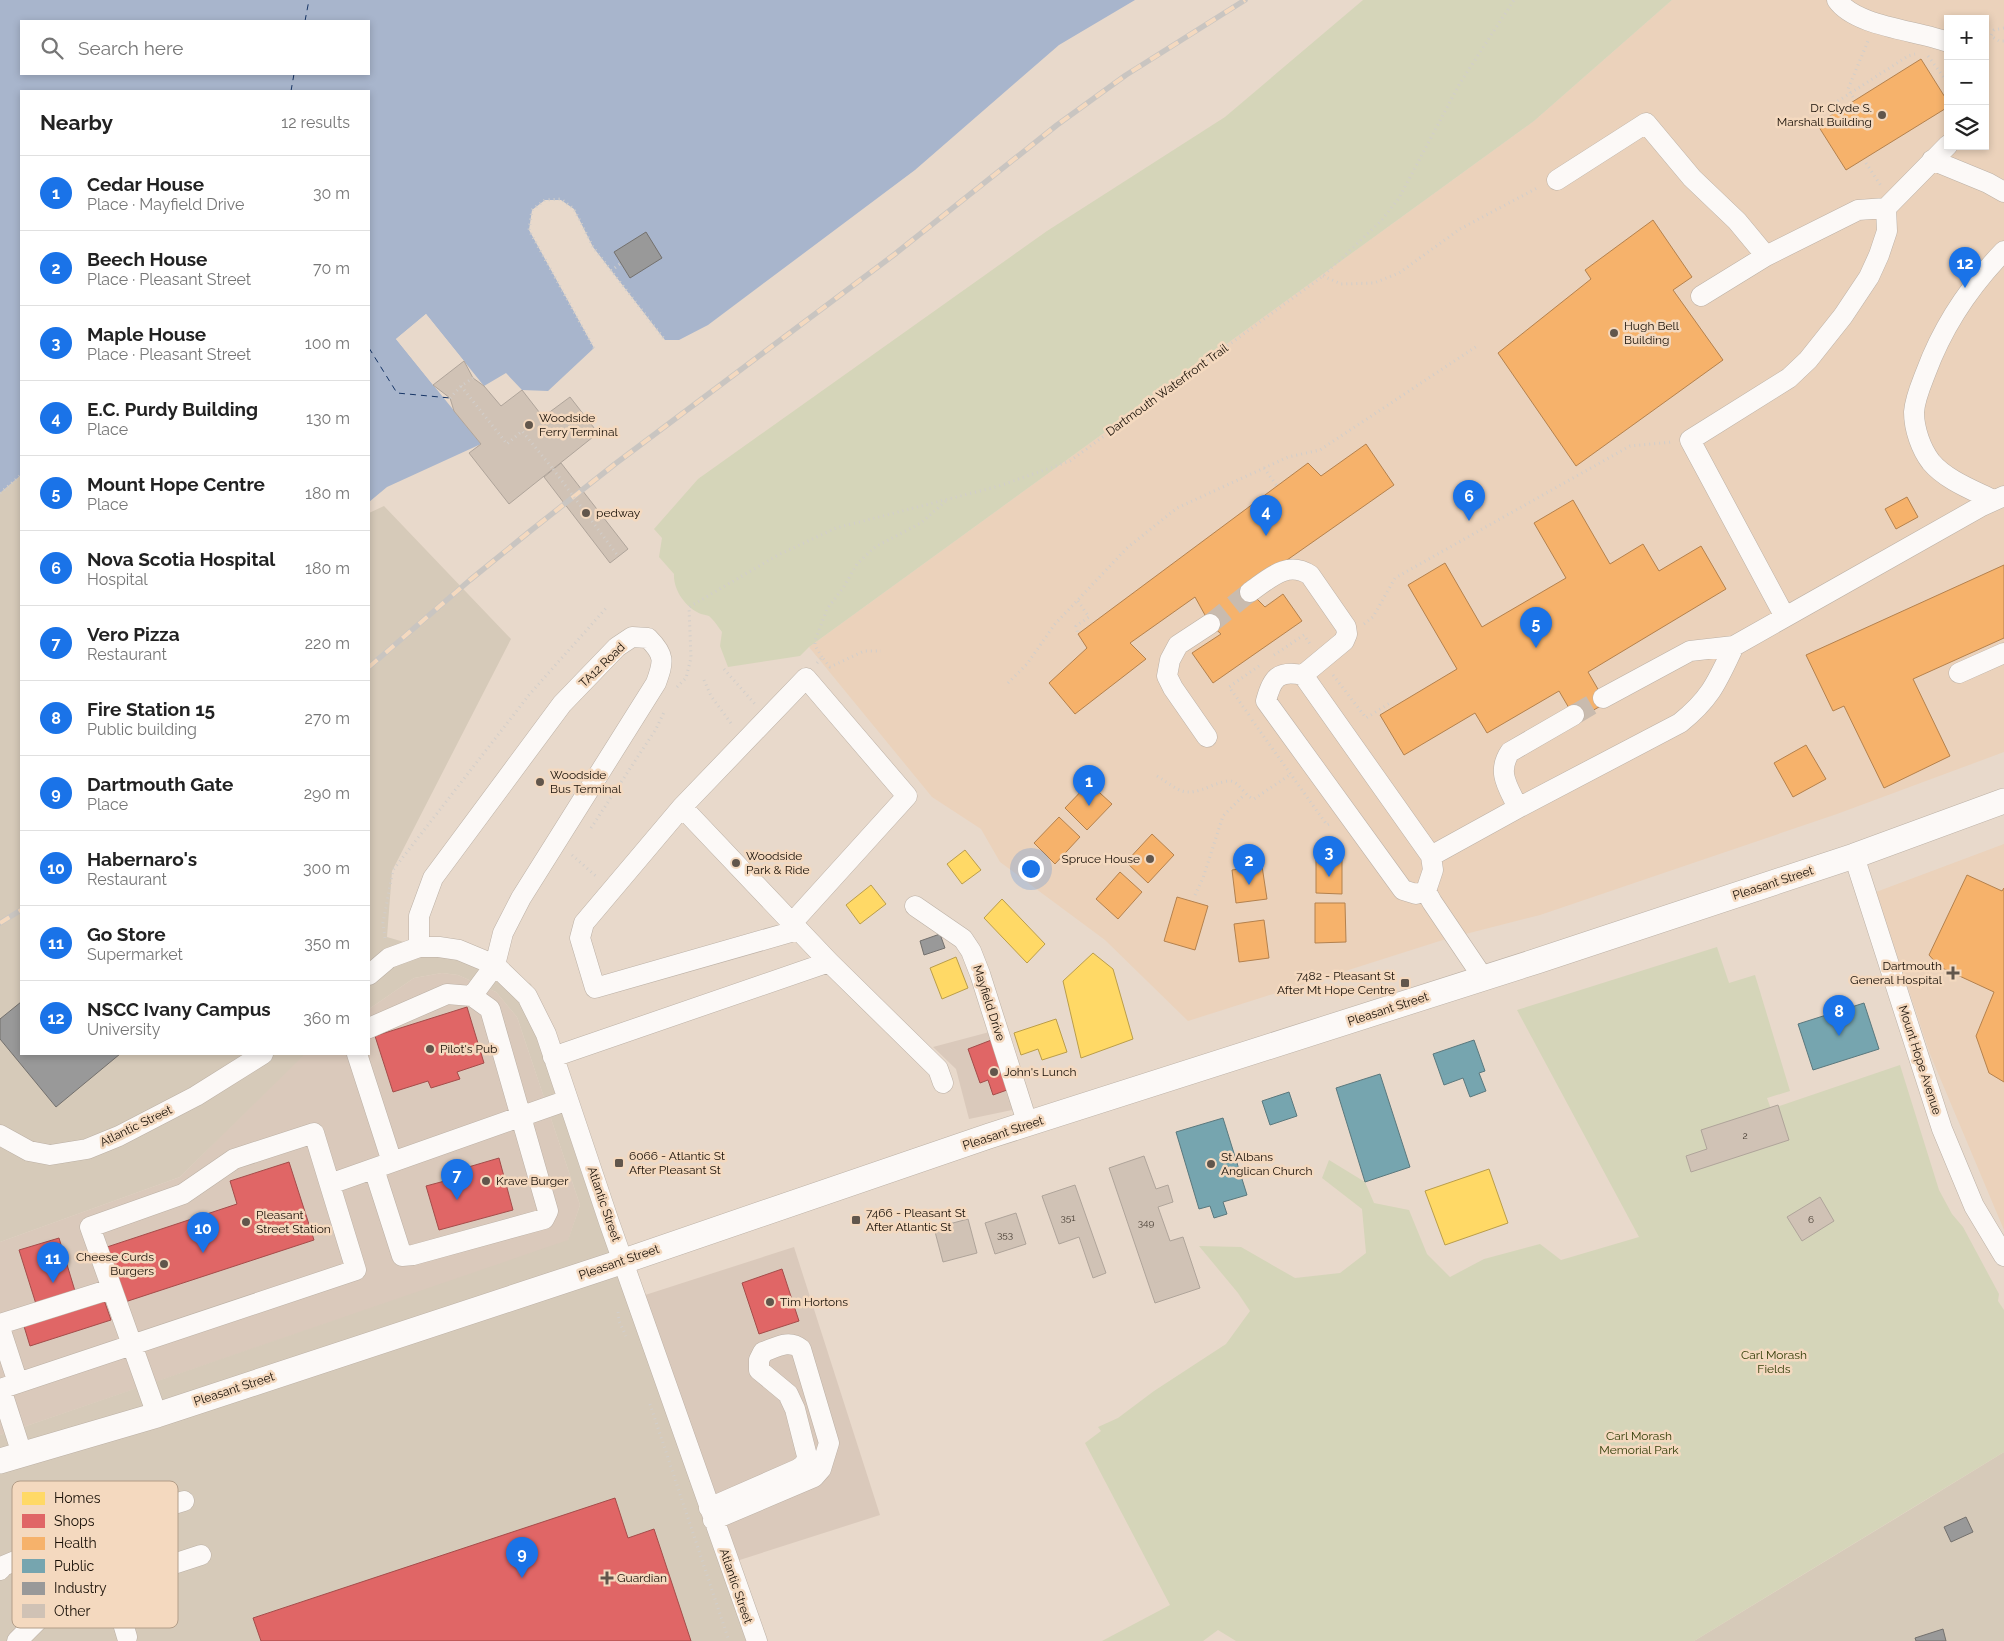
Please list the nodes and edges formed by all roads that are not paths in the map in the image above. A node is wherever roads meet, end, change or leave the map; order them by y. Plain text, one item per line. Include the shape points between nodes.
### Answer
1 (1838, 0) edge
2 (1944, 41) edge
3 (1944, 149) edge
4 (1932, 160) junction
5 (1557, 180) road end
6 (2004, 192) edge
7 (1888, 204) junction
8 (2004, 251) edge
9 (1766, 256) junction
10 (1701, 296) dead end
11 (1998, 498) edge
12 (1250, 592) tunnel mouth
13 (1785, 617) junction
14 (1210, 624) tunnel mouth
15 (1734, 646) junction
16 (2004, 653) edge
17 (1959, 673) dead end
18 (1303, 675) junction
19 (1603, 698) tunnel mouth
20 (1574, 716) tunnel mouth
21 (1208, 737) dead end
22 (2004, 801) edge
23 (682, 806) junction
24 (1518, 808) junction
25 (1431, 856) junction
26 (1854, 856) junction
27 (1426, 891) junction
28 (915, 906) dead end
29 (795, 926) junction
30 (419, 947) junction
31 (829, 962) junction
32 (495, 965) junction
33 (370, 974) edge
34 (1484, 979) junction
35 (472, 996) junction
36 (370, 1028) edge
37 (261, 1055) edge
38 (357, 1055) edge
39 (553, 1057) junction
40 (943, 1083) dead end
41 (568, 1100) junction
42 (522, 1116) junction
43 (1028, 1125) junction
44 (0, 1135) edge
45 (392, 1162) junction
46 (374, 1169) junction
47 (330, 1184) junction
48 (2004, 1256) edge
49 (624, 1262) junction
50 (111, 1289) junction
51 (0, 1324) edge
52 (0, 1328) edge
53 (131, 1345) junction
54 (6, 1387) edge
55 (156, 1415) junction
56 (11, 1458) edge
57 (184, 1501) dead end
58 (178, 1503) edge
59 (711, 1514) junction
60 (201, 1555) dead end
61 (12, 1562) edge
62 (178, 1562) edge
63 (0, 1570) edge
64 (30, 1628) edge
65 (123, 1628) edge
66 (128, 1637) dead end
67 (17, 1641) edge
68 (756, 1641) edge

1 - 2 street via 1851,14
3 - 4 street
4 - 6 street via 1988,182
4 - 7 street
5 - 9 street via 1646,123 1692,178
7 - 9 street via 1858,210
7 - 13 street via 1887,231 1868,277 1843,316 1808,360 1790,378 1690,440
8 - 11 street via 1970,290 1947,326 1918,392 1914,413 1924,452 1933,464 1948,476
9 - 10 street
11 - 13 street
12 - 18 street via 1273,576 1290,569 1301,569 1310,575 1346,627 1344,641
13 - 15 street
14 - 21 street via 1178,645 1170,660 1167,676
15 - 19 street via 1690,651
15 - 24 street via 1715,687 1680,723
16 - 17 street
18 - 25 street
18 - 27 street via 1280,675 1271,682 1266,701 1403,890 1416,894
20 - 24 street via 1510,752 1503,762 1502,773
22 - 26 main road, Pleasant Street
23 - 29 street
23 - 29 street via 584,923 580,938 595,988
23 - 29 street via 806,678 907,796
24 - 25 street
25 - 27 street via 1433,870
26 - 34 main road, Pleasant Street
26 - 48 street, Mount Hope Avenue via 1942,1129 1974,1206
27 - 34 street
28 - 43 street, Mayfield Drive via 963,939 971,951
29 - 31 street
30 - 32 street, Atlantic Street via 459,950
30 - 32 street, TA12 Road via 419,916 433,878 544,728 562,704 617,647 632,638 648,638 660,649 663,664 656,683 521,898 503,933
30 - 33 street, Atlantic Street via 389,958
31 - 39 street
31 - 40 street via 938,1069
32 - 35 street
32 - 39 street, Atlantic Street via 527,996 546,1034
34 - 43 main road, Pleasant Street
35 - 36 street via 447,994
35 - 42 street via 490,1009
37 - 44 street, Atlantic Street via 196,1096 120,1136 87,1149 50,1155 30,1151
38 - 45 street
39 - 41 street, Atlantic Street
41 - 42 street
41 - 49 street, Atlantic Street
42 - 45 street
42 - 46 street via 548,1211 544,1219 413,1256 402,1256
43 - 49 main road, Pleasant Street
45 - 46 street
46 - 47 street
47 - 50 street via 314,1132 234,1159 183,1194 90,1227
47 - 53 street via 356,1270
49 - 55 main road, Pleasant Street
49 - 59 street, Atlantic Street
50 - 51 street
50 - 53 street
52 - 54 street
53 - 54 street
53 - 55 street
54 - 56 street
55 - 56 main road, Pleasant Street
57 - 58 street
59 - 59 street via 805,1464 807,1456 788,1394 759,1370 763,1352 787,1343 795,1344 801,1349 829,1443 822,1469 814,1477
59 - 68 street, Atlantic Street
60 - 62 street
61 - 63 street
64 - 67 street
65 - 66 street

